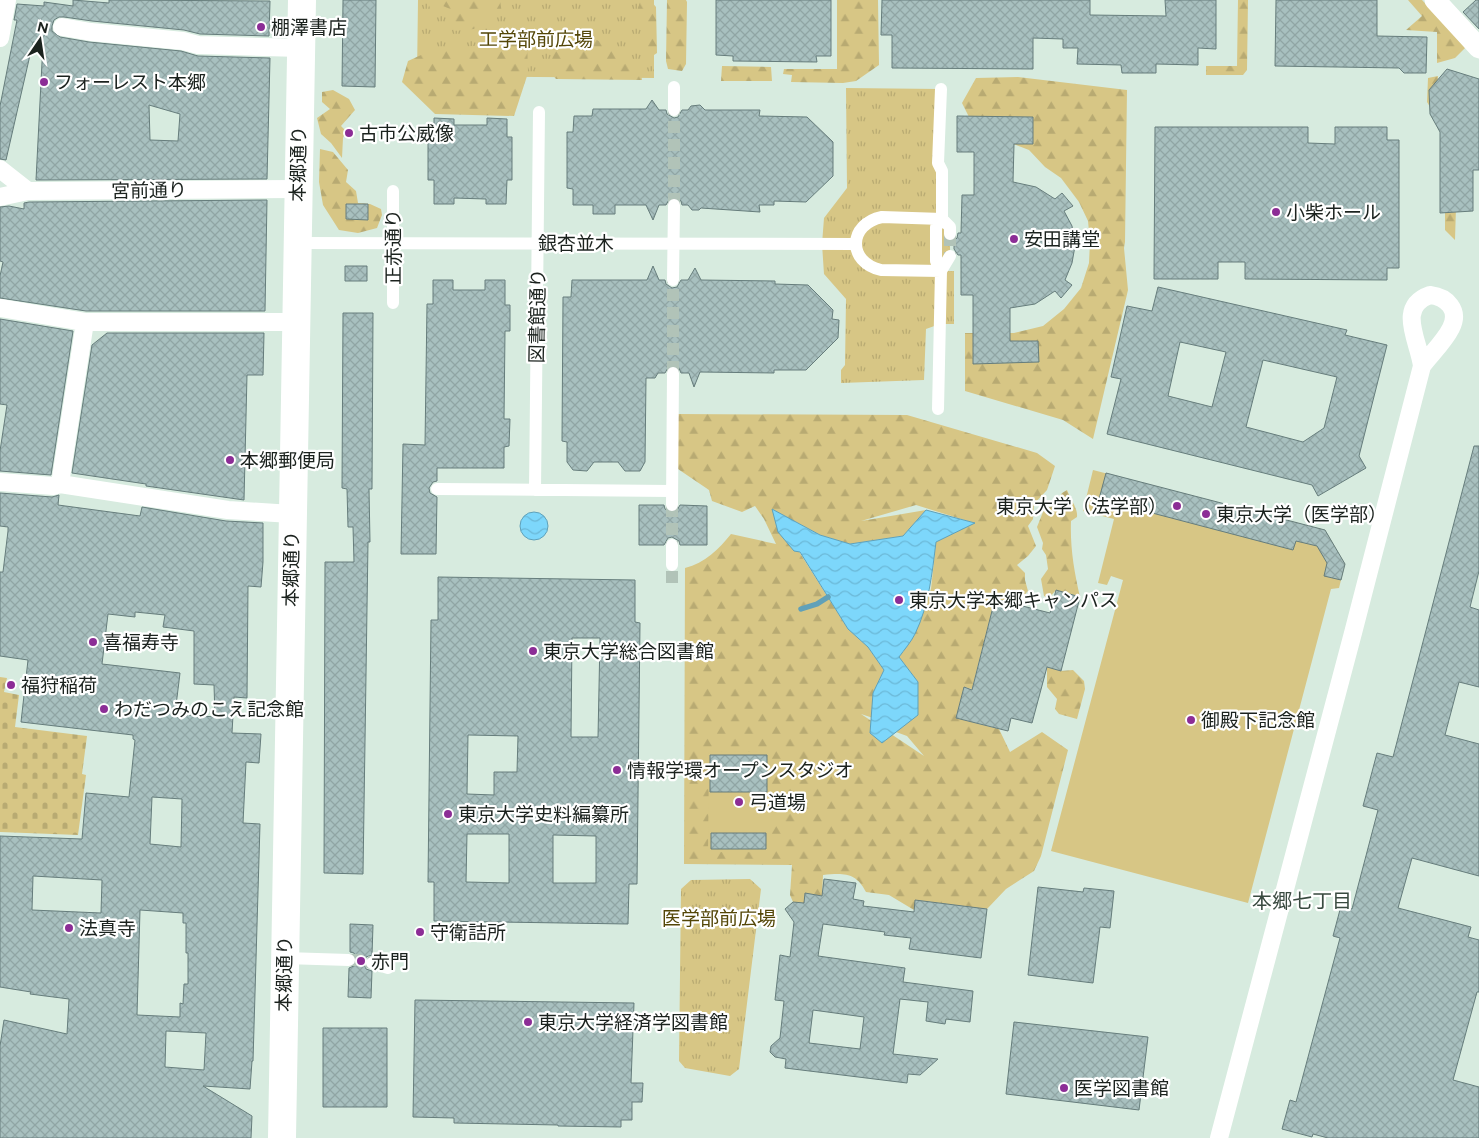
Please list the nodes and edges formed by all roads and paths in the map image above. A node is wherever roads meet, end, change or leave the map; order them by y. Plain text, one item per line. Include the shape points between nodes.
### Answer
1 (7, 0) edge
2 (302, 0) edge
3 (1435, 0) edge
4 (62, 27) dead end
5 (0, 38) edge
6 (300, 48) junction
7 (1479, 48) edge
8 (674, 87) dead end
9 (941, 89) dead end
10 (674, 110) tunnel mouth
11 (539, 112) dead end
12 (0, 170) edge
13 (298, 189) junction
14 (28, 191) junction
15 (394, 191) dead end
16 (0, 198) edge
17 (674, 205) tunnel mouth
18 (942, 219) junction
19 (950, 234) tunnel mouth
20 (297, 242) junction
21 (393, 243) junction
22 (538, 243) junction
23 (674, 244) junction
24 (856, 244) junction
25 (950, 256) tunnel mouth
26 (942, 271) junction
27 (673, 280) tunnel mouth
28 (392, 303) dead end
29 (0, 308) edge
30 (85, 322) junction
31 (295, 322) junction
32 (1422, 366) dead end
33 (673, 373) tunnel mouth
34 (938, 410) dead end
35 (0, 482) edge
36 (60, 484) junction
37 (437, 489) dead end
38 (535, 490) junction
39 (672, 492) junction
40 (672, 505) tunnel mouth
41 (292, 514) junction
42 (672, 545) tunnel mouth
43 (672, 565) tunnel mouth
44 (284, 958) junction
45 (349, 960) tunnel mouth
46 (372, 963) tunnel mouth
47 (388, 968) dead end
48 (282, 1138) edge
49 (1219, 1138) edge

1 - 5 street
2 - 6 highway, 本郷通り
3 - 7 street
4 - 6 street via 198,44
6 - 13 highway, 本郷通り
8 - 10 street
9 - 18 street via 938,163 942,171
11 - 22 street, 図書館通り
12 - 14 street
13 - 14 street, 宮前通り
13 - 20 highway, 本郷通り
14 - 16 street, 宮前通り
15 - 21 street, 正赤通り
17 - 23 street
18 - 19 street via 950,227
18 - 24 street via 872,219 857,234
18 - 26 street via 936,226 936,261
20 - 21 street, 銀杏並木
20 - 31 highway, 本郷通り
21 - 22 street, 銀杏並木
21 - 28 street, 正赤通り
22 - 23 street, 銀杏並木
22 - 38 street, 図書館通り
23 - 24 street, 銀杏並木
23 - 27 street
24 - 26 street via 857,253 871,268
25 - 26 street
26 - 34 street
29 - 30 street
30 - 31 street
30 - 36 street
31 - 41 highway, 本郷通り
32 - 49 street
33 - 39 street
35 - 36 street
36 - 41 street via 228,510
37 - 38 street
38 - 39 street
39 - 40 street
41 - 44 highway, 本郷通り
42 - 43 street
44 - 45 street
44 - 48 highway, 本郷通り
46 - 47 street

